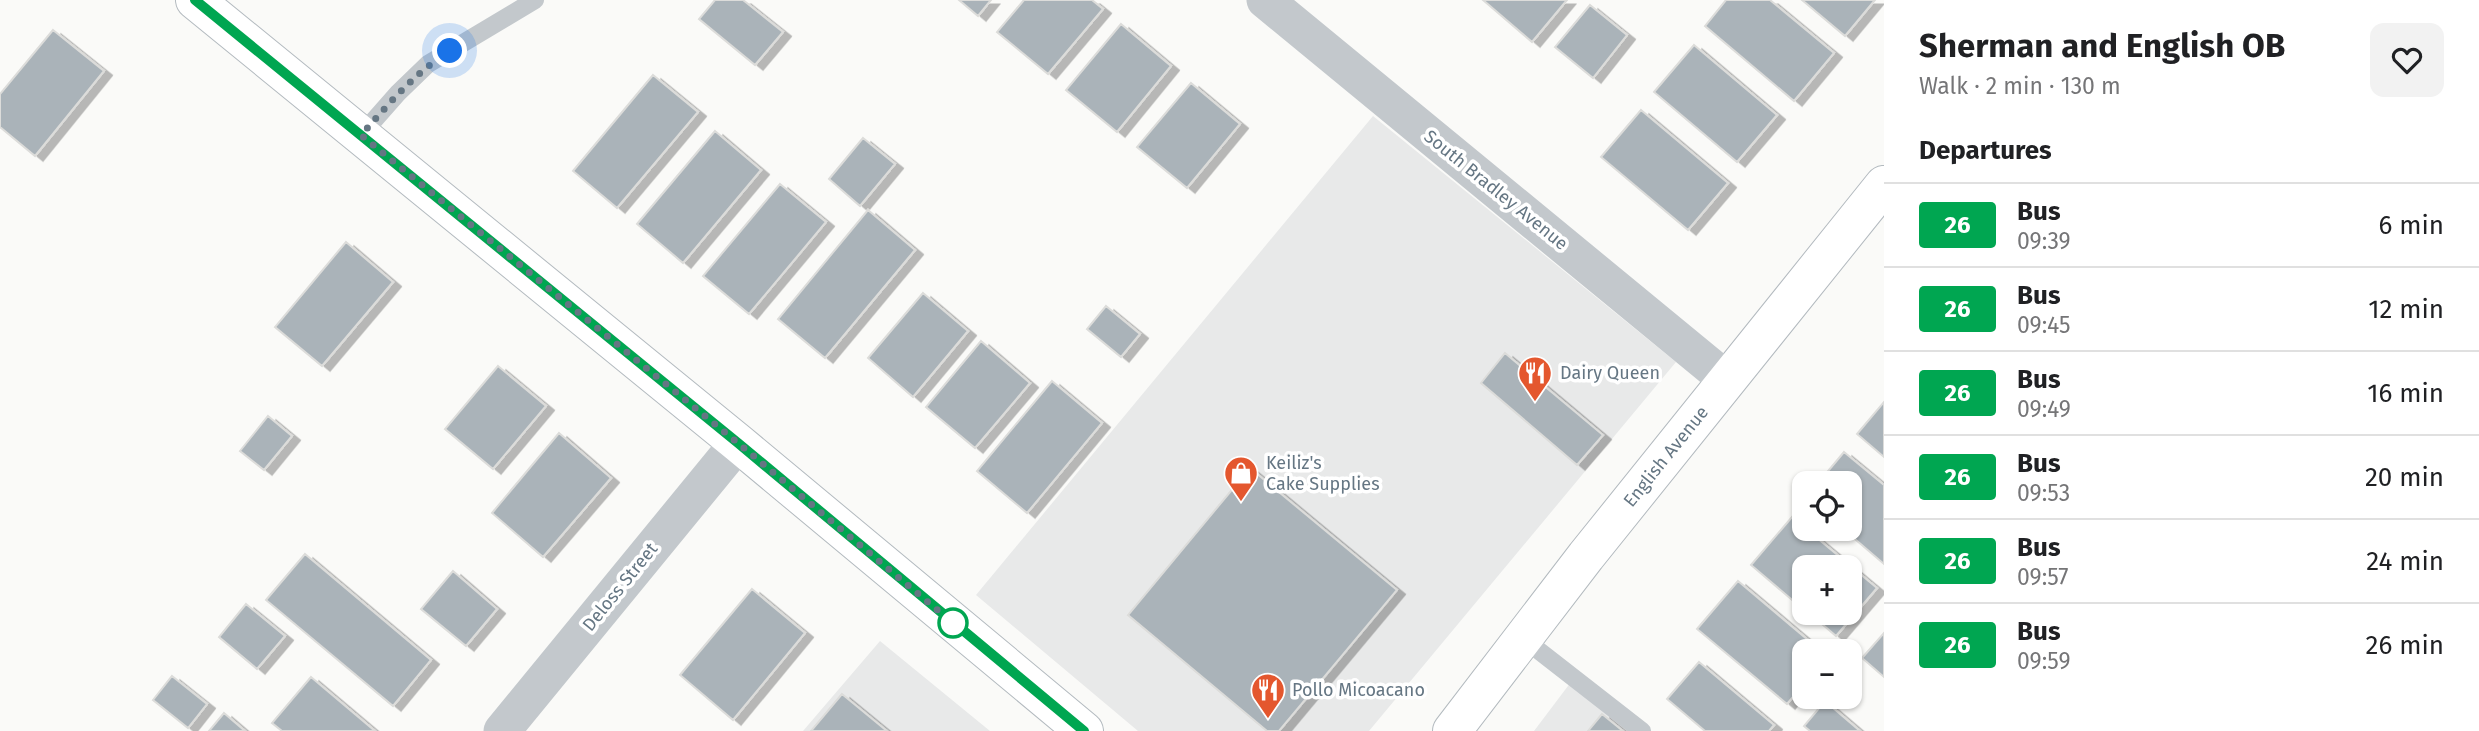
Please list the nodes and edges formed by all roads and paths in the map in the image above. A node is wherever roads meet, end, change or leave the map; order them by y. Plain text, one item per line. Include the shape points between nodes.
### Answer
1 (195, 0) edge
2 (535, 0) edge
3 (1265, 0) edge
4 (361, 135) junction
5 (1884, 185) edge
6 (1727, 380) junction
7 (738, 443) junction
8 (1524, 639) junction
9 (502, 731) edge
10 (1084, 731) edge
11 (1452, 731) edge
12 (1642, 731) edge

1 - 4 main road
2 - 4 lane via 428,64
3 - 6 street, South Bradley Avenue
4 - 7 main road
5 - 6 main road, English Avenue
6 - 8 main road, English Avenue
7 - 9 street, Deloss Street
7 - 10 main road
8 - 11 main road, English Avenue
8 - 12 lane

